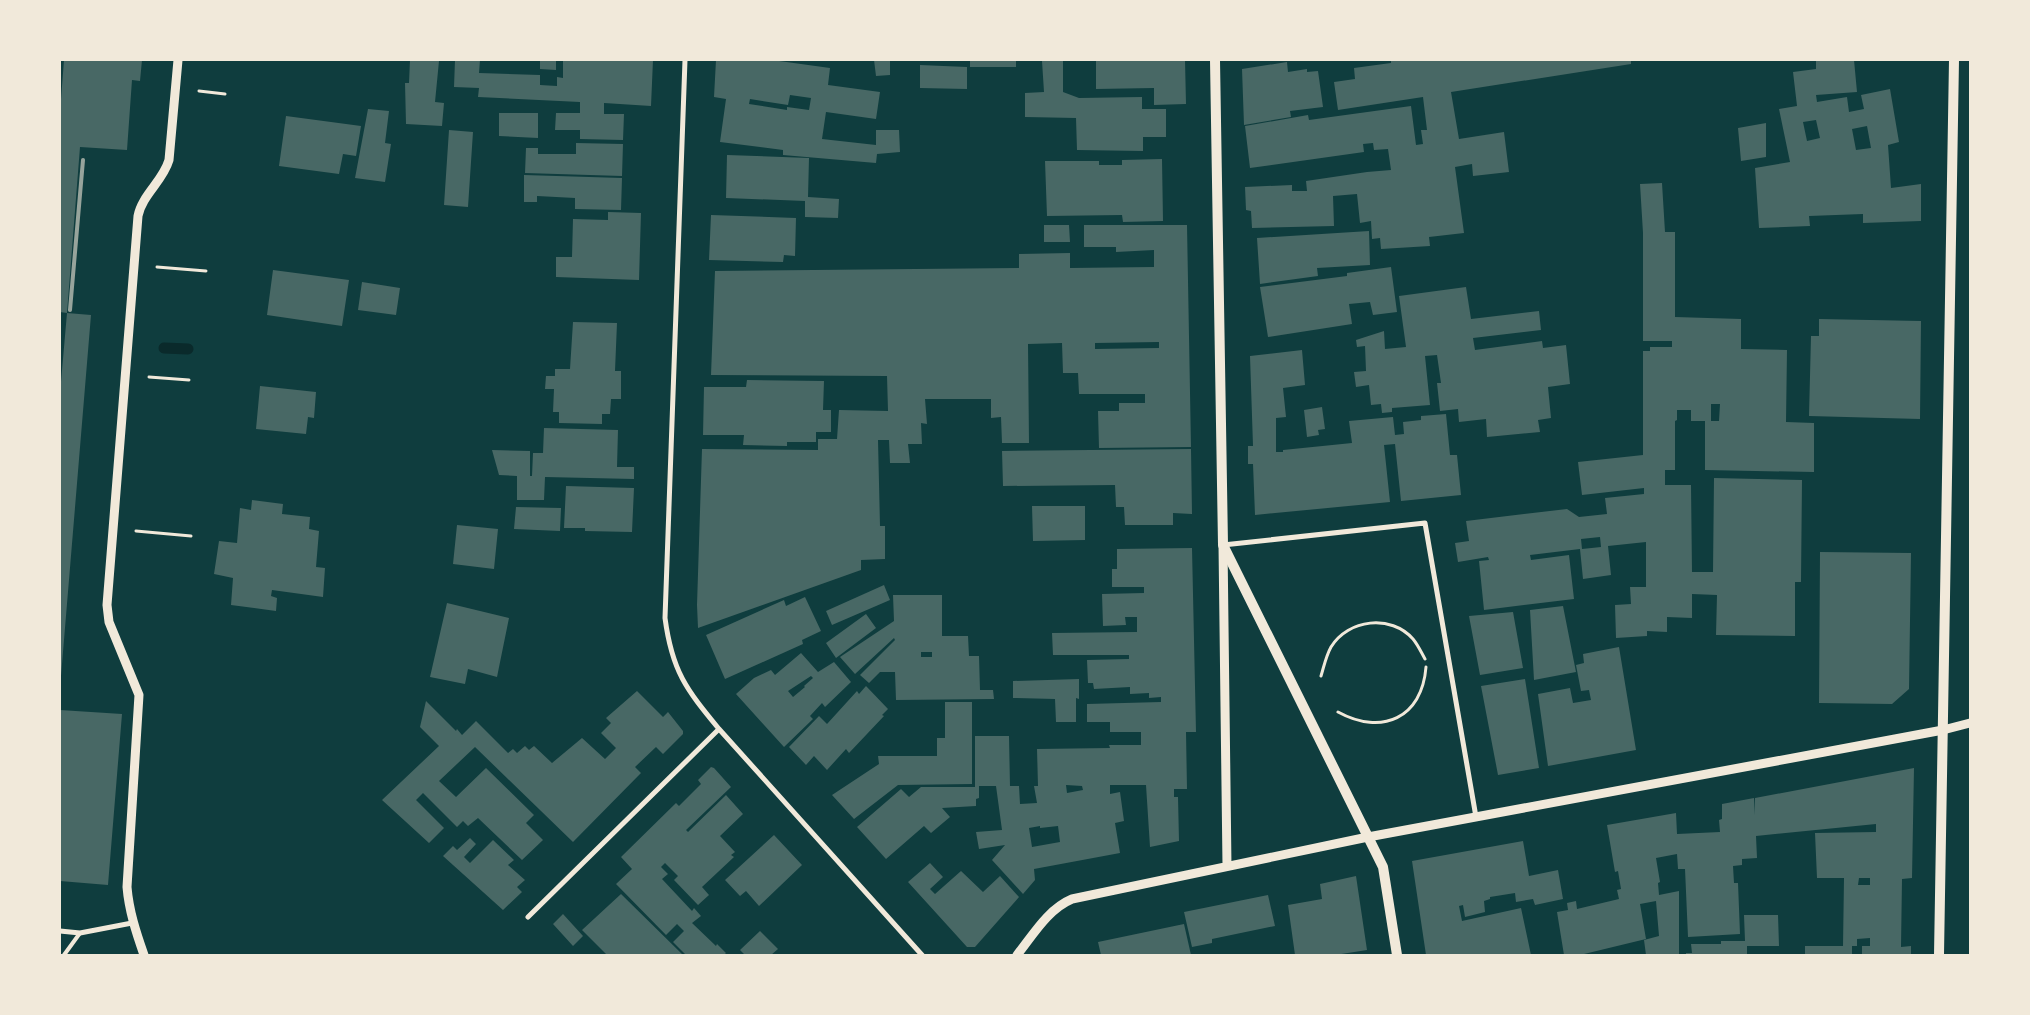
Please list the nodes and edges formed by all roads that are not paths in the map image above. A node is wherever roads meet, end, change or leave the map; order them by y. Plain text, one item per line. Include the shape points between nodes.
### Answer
1 (178, 60) edge
2 (685, 60) edge
3 (1215, 60) edge
4 (1954, 60) edge
5 (1223, 545) junction
6 (1970, 723) edge
7 (719, 729) junction
8 (1943, 730) junction
9 (1476, 817) junction
10 (1368, 837) junction
11 (1227, 866) junction
12 (528, 917) dead end
13 (132, 923) junction
14 (60, 931) edge
15 (80, 933) junction
16 (64, 955) edge
17 (144, 955) edge
18 (922, 955) edge
19 (1017, 955) edge
20 (1396, 955) edge
21 (1939, 955) edge

1 - 13 street via 169,160 164,173 141,205 138,216 107,605 109,622 139,695 127,887
2 - 7 street via 665,618 680,678
3 - 5 main road
4 - 8 main road
5 - 9 street via 1425,523
5 - 10 main road
5 - 11 street
6 - 8 street
7 - 12 street
7 - 18 street
8 - 9 street
8 - 21 main road
9 - 10 street
10 - 11 street
10 - 20 main road via 1383,868
11 - 19 street via 1060,904
13 - 15 street
13 - 17 street
14 - 15 street
15 - 16 lane

